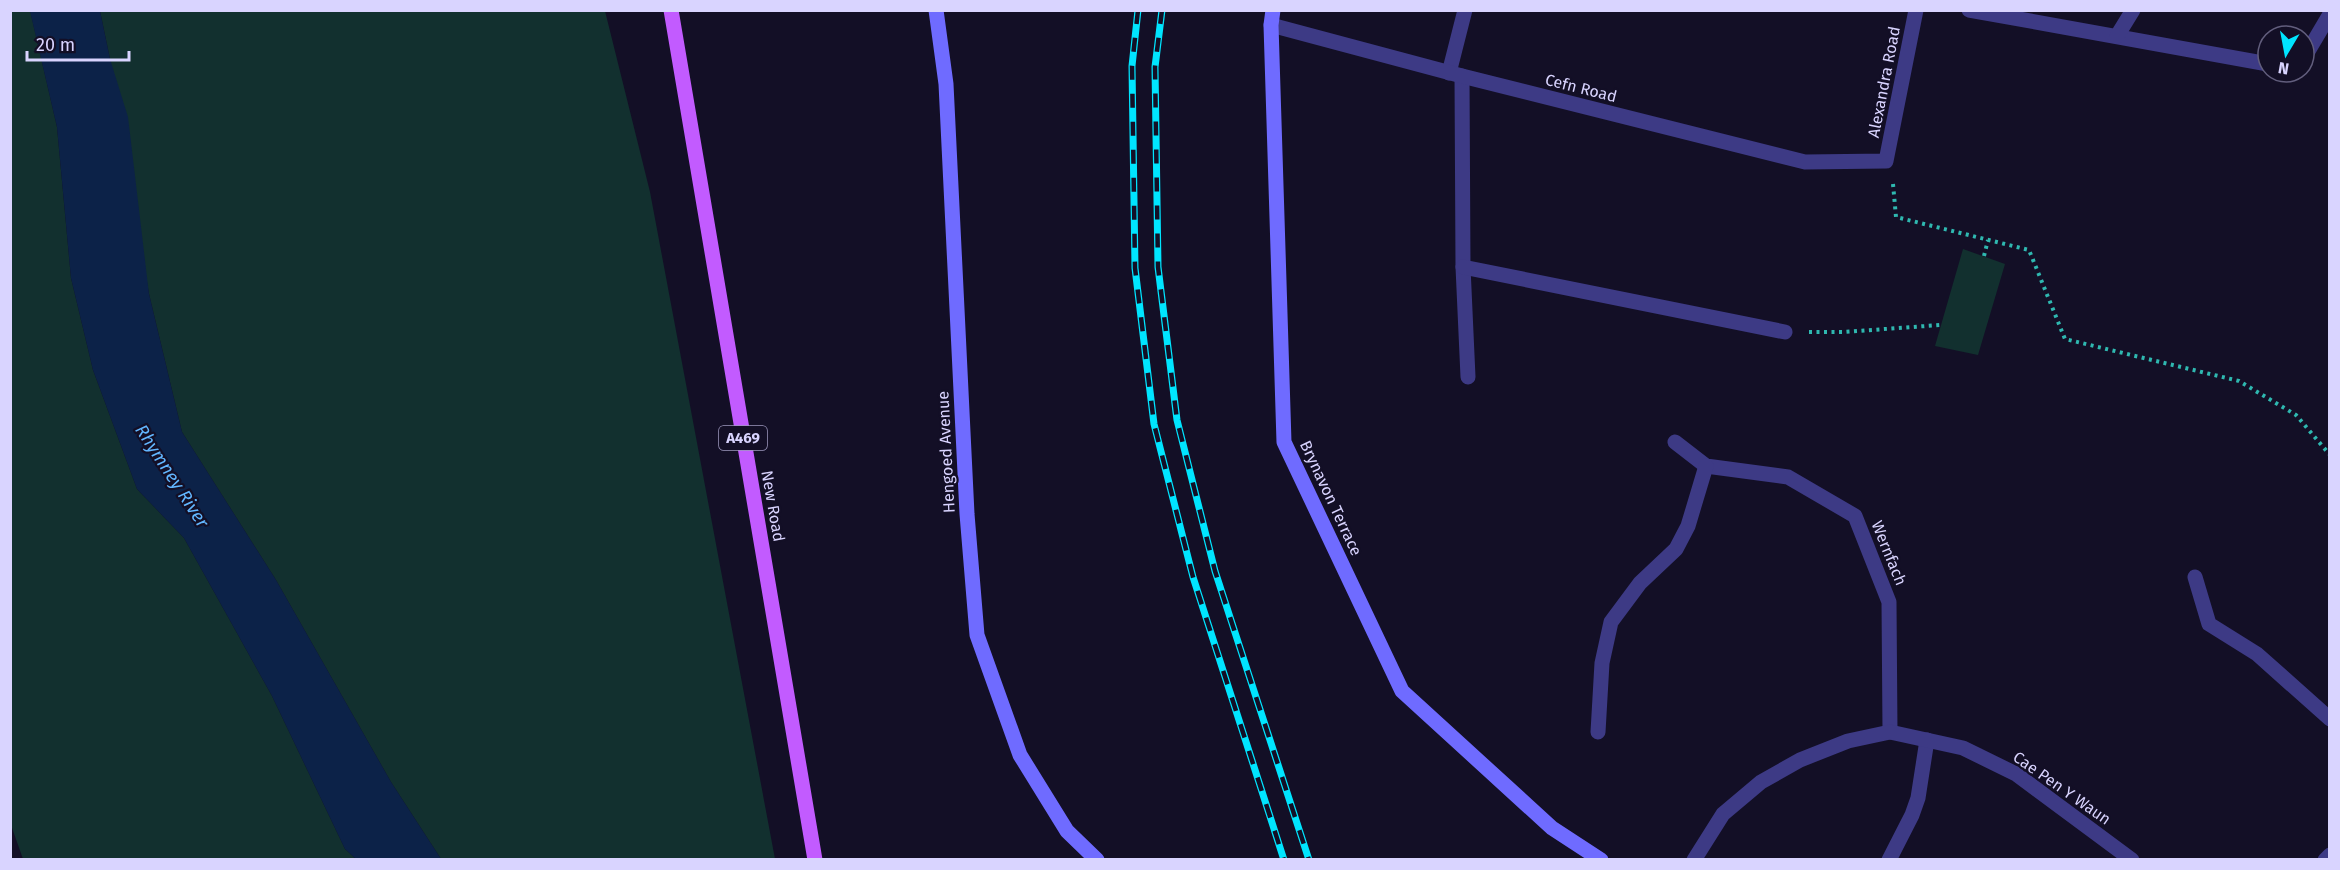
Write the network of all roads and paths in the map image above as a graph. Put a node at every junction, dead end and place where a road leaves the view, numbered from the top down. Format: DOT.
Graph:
graph roads {
  1 [pos="936,10"];
  2 [pos="1465,10"];
  3 [pos="1916,10"];
  4 [pos="1969,10"];
  5 [pos="2133,10"];
  6 [pos="672,12"];
  7 [pos="2330,14"];
  8 [pos="1272,18"];
  9 [pos="2117,36"];
  10 [pos="2316,38"];
  11 [pos="2256,62"];
  12 [pos="1455,74"];
  13 [pos="1886,161"];
  14 [pos="1988,240"];
  15 [pos="1984,256"];
  16 [pos="1463,267"];
  17 [pos="1940,325"];
  18 [pos="1785,332"];
  19 [pos="1468,377"];
  20 [pos="1675,442"];
  21 [pos="2330,455"];
  22 [pos="1706,466"];
  23 [pos="2194,577"];
  24 [pos="2330,719"];
  25 [pos="1598,732"];
  26 [pos="1890,732"];
  27 [pos="1928,740"];
  28 [pos="2330,855"];
  29 [pos="815,860"];
  30 [pos="1096,860"];
  31 [pos="1601,860"];
  32 [pos="1694,860"];
  33 [pos="1889,860"];
  34 [pos="2132,860"];
  35 [pos="2325,860"];
  1 -- 30 [label="street, Hengoed Avenue"];
  2 -- 12 [label="street"];
  3 -- 13 [label="street, Alexandra Road"];
  4 -- 9 [label="street"];
  5 -- 9 [label="street"];
  6 -- 29 [label="main road, New Road / A469"];
  7 -- 10 [label="street"];
  8 -- 12 [label="street, Cefn Road"];
  8 -- 31 [label="street, Brynavon Terrace"];
  9 -- 11 [label="street"];
  12 -- 13 [label="street, Cefn Road"];
  12 -- 16 [label="street"];
  13 -- 14 [label="path"];
  14 -- 15 [label="path"];
  14 -- 21 [label="path"];
  16 -- 18 [label="street"];
  16 -- 19 [label="street"];
  17 -- 18 [label="path"];
  20 -- 22 [label="street"];
  22 -- 25 [label="street"];
  22 -- 26 [label="street, Wernfach"];
  23 -- 24 [label="street"];
  26 -- 27 [label="street, Cae Pen Y Waun"];
  26 -- 32 [label="street, Cae Pen Y Waun"];
  27 -- 33 [label="street"];
  27 -- 34 [label="street, Cae Pen Y Waun"];
  28 -- 35 [label="street"];
}
